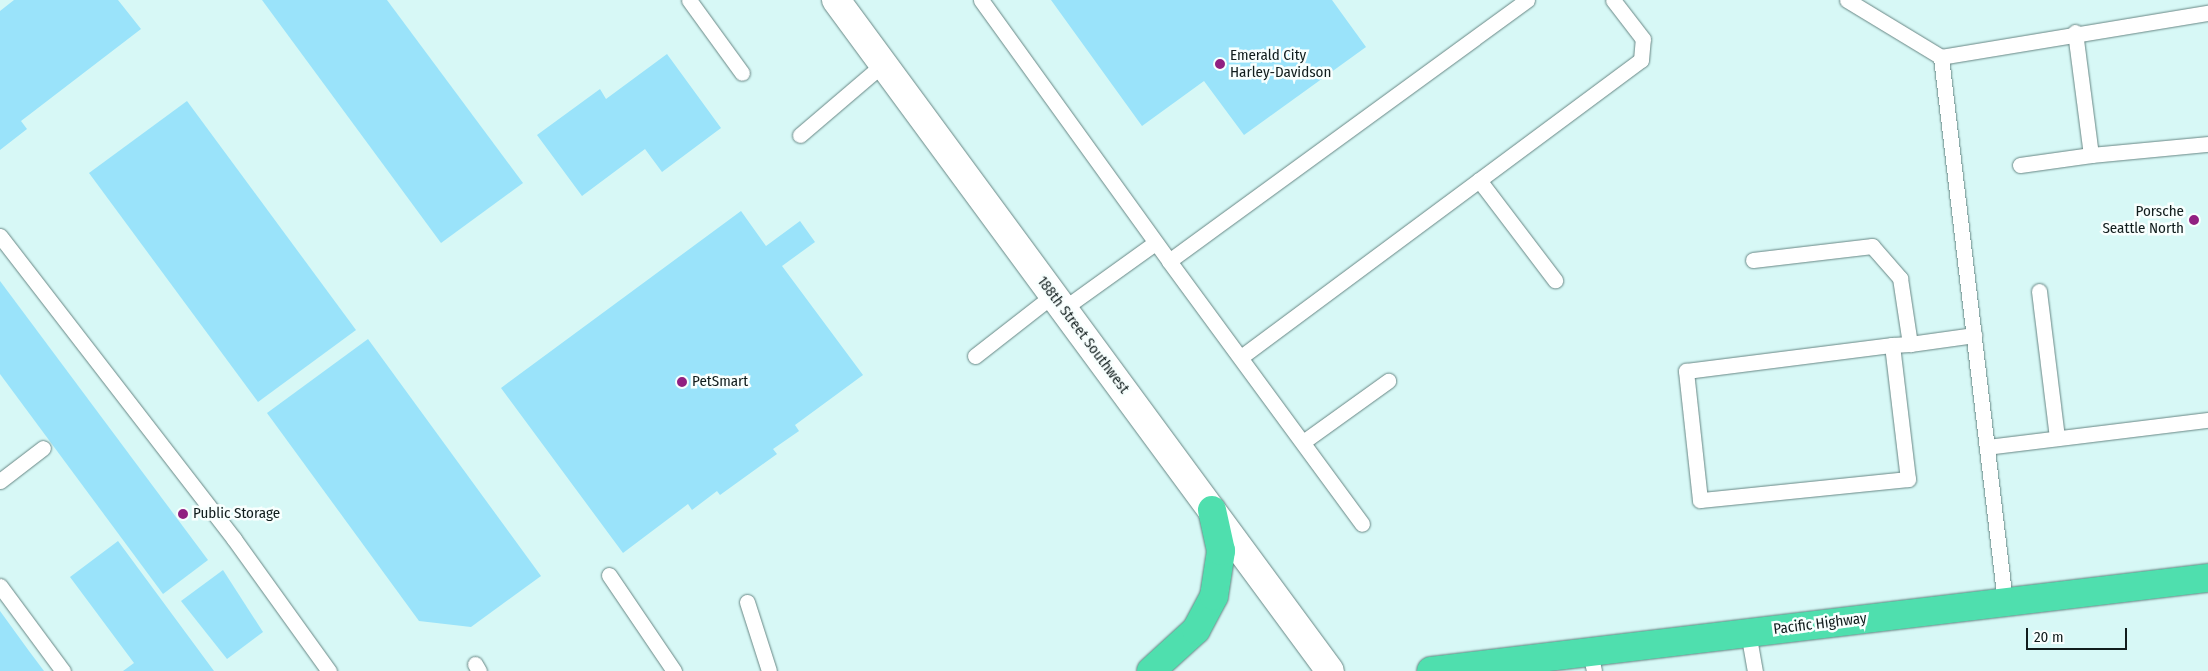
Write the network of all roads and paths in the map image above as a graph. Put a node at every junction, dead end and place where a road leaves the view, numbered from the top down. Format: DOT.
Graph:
graph roads {
  1 [pos="689,0"];
  2 [pos="836,0"];
  3 [pos="981,0"];
  4 [pos="1527,0"];
  5 [pos="1613,0"];
  6 [pos="1847,0"];
  7 [pos="2208,13"];
  8 [pos="2074,32"];
  9 [pos="1941,57"];
  10 [pos="883,64"];
  11 [pos="742,74"];
  12 [pos="800,135"];
  13 [pos="2208,144"];
  14 [pos="2091,155"];
  15 [pos="2020,165"];
  16 [pos="1479,180"];
  17 [pos="0,236"];
  18 [pos="1155,243"];
  19 [pos="1753,260"];
  20 [pos="1169,261"];
  21 [pos="1555,280"];
  22 [pos="2039,291"];
  23 [pos="1058,302"];
  24 [pos="1974,335"];
  25 [pos="1910,344"];
  26 [pos="1892,345"];
  27 [pos="974,356"];
  28 [pos="1241,356"];
  29 [pos="1388,381"];
  30 [pos="2208,420"];
  31 [pos="2057,438"];
  32 [pos="1303,442"];
  33 [pos="1988,447"];
  34 [pos="43,448"];
  35 [pos="0,481"];
  36 [pos="1212,510"];
  37 [pos="1362,524"];
  38 [pos="609,575"];
  39 [pos="2208,578"];
  40 [pos="0,586"];
  41 [pos="747,602"];
  42 [pos="2005,602"];
  43 [pos="1748,632"];
  44 [pos="1592,662"];
  45 [pos="63,671"];
  46 [pos="329,671"];
  47 [pos="674,671"];
  48 [pos="770,671"];
  49 [pos="1151,671"];
  50 [pos="1330,671"];
  51 [pos="1431,671"];
  52 [pos="1755,671"];
  1 -- 11 [label="lane"];
  2 -- 10 [label="street, 188th Street Southwest"];
  3 -- 18 [label="lane"];
  4 -- 20 [label="lane"];
  5 -- 16 [label="lane"];
  6 -- 9 [label="lane"];
  7 -- 8 [label="lane"];
  8 -- 9 [label="lane"];
  8 -- 14 [label="lane"];
  9 -- 24 [label="lane"];
  10 -- 12 [label="lane"];
  10 -- 23 [label="street, 188th Street Southwest"];
  13 -- 14 [label="lane"];
  14 -- 15 [label="lane"];
  16 -- 21 [label="lane"];
  16 -- 28 [label="lane"];
  17 -- 46 [label="lane"];
  18 -- 20 [label="lane"];
  18 -- 23 [label="lane"];
  19 -- 25 [label="lane"];
  20 -- 28 [label="lane"];
  22 -- 31 [label="lane"];
  23 -- 27 [label="lane"];
  23 -- 36 [label="street, 188th Street Southwest"];
  24 -- 25 [label="lane"];
  24 -- 33 [label="lane"];
  25 -- 26 [label="lane"];
  26 -- 26 [label="lane"];
  28 -- 32 [label="lane"];
  29 -- 32 [label="lane"];
  30 -- 31 [label="lane"];
  31 -- 33 [label="lane"];
  32 -- 37 [label="lane"];
  33 -- 42 [label="lane"];
  34 -- 35 [label="lane"];
  36 -- 49 [label="highway"];
  36 -- 50 [label="street, 188th Street Southwest"];
  38 -- 47 [label="lane"];
  39 -- 42 [label="highway, Pacific Highway"];
  40 -- 45 [label="lane"];
  41 -- 48 [label="lane"];
  42 -- 43 [label="highway, Pacific Highway"];
  43 -- 44 [label="highway, Pacific Highway"];
  43 -- 52 [label="lane"];
  44 -- 51 [label="highway, Pacific Highway"];
}
